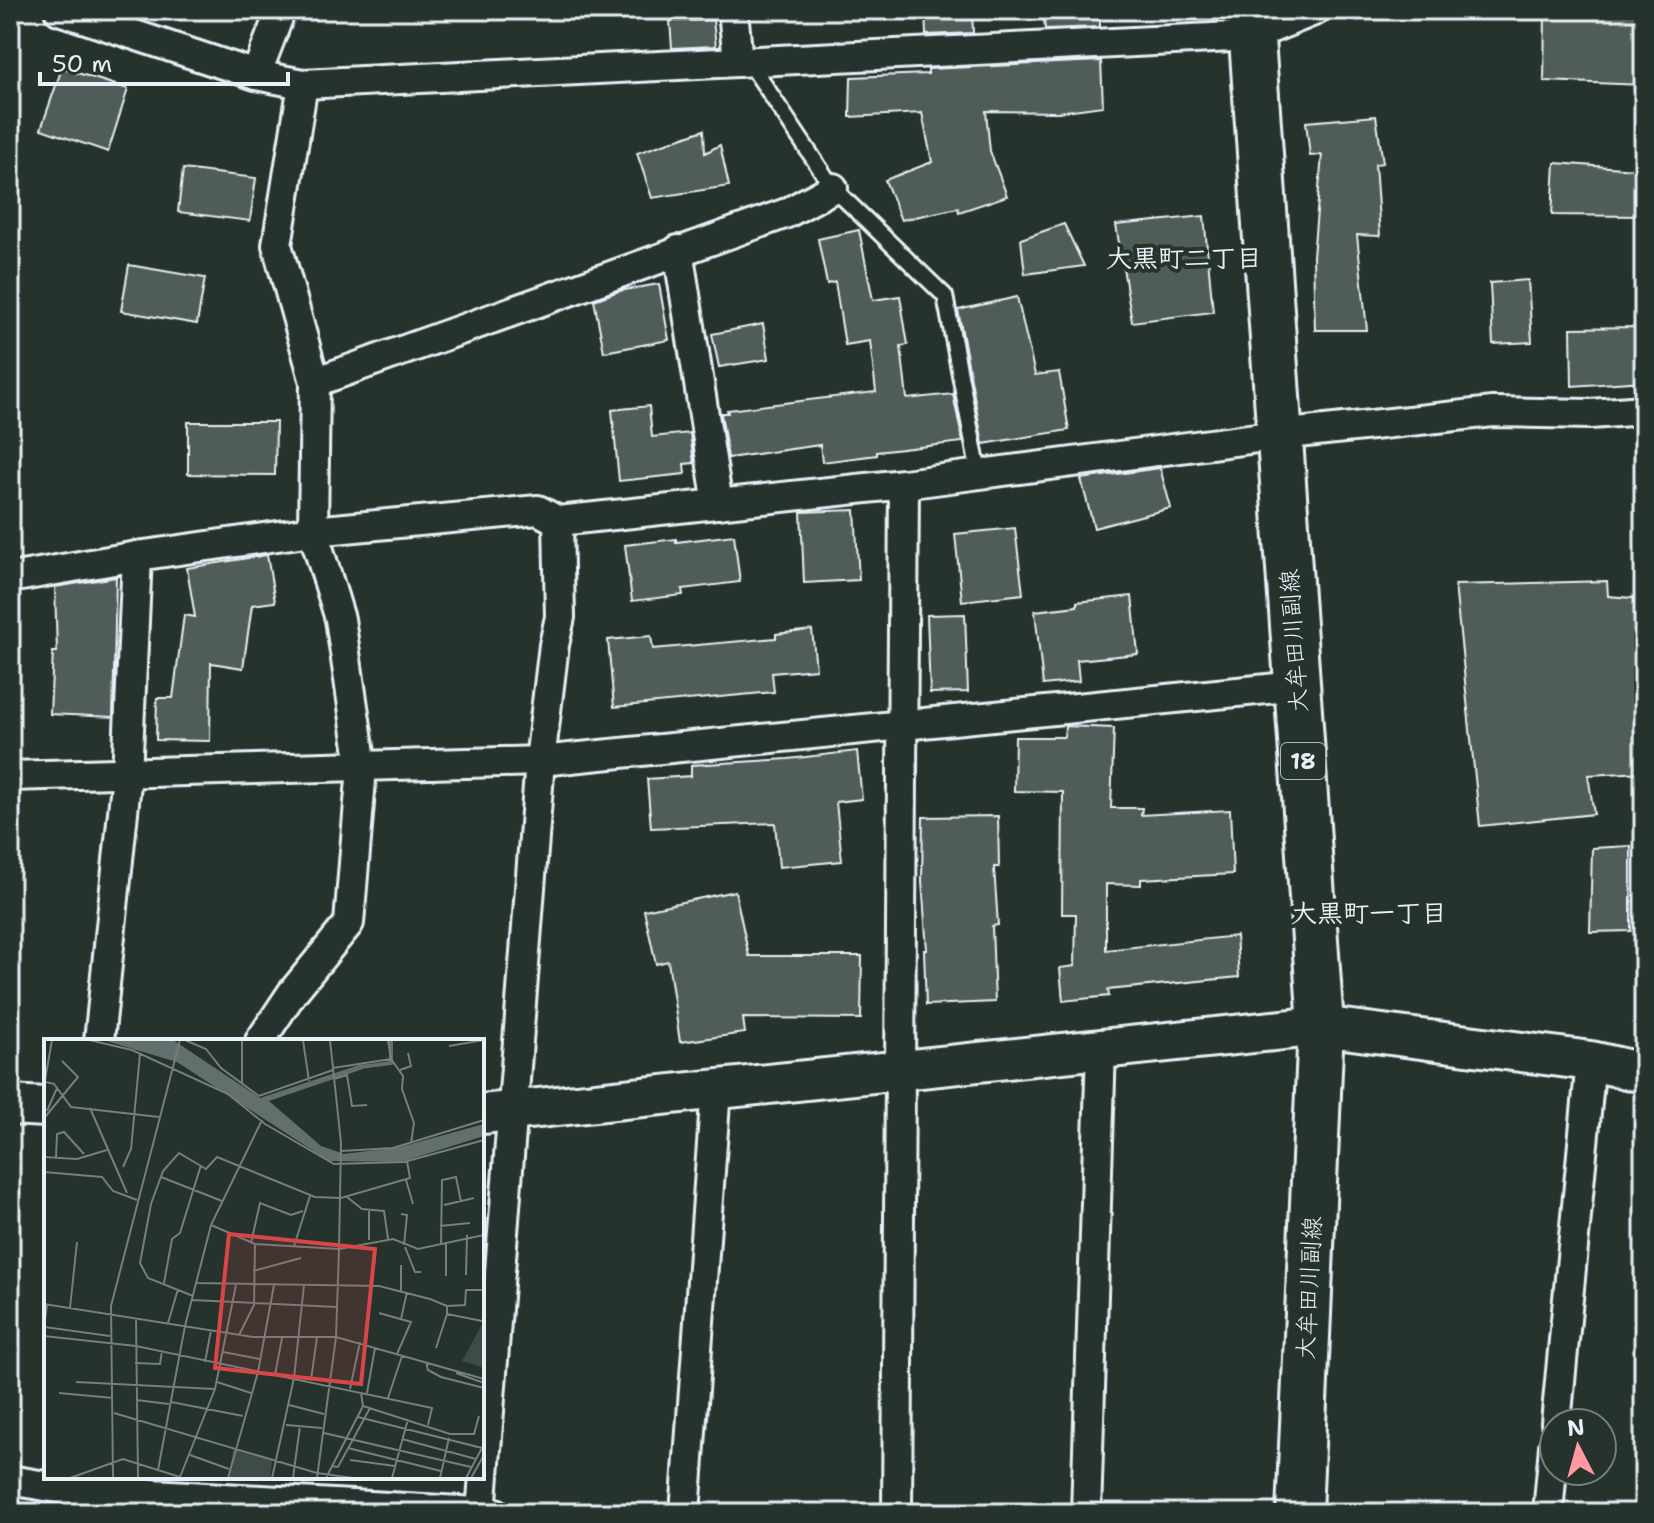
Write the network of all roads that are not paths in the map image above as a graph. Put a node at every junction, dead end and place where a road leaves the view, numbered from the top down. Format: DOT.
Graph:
graph roads {
  1 [pos="59,10"];
  2 [pos="281,10"];
  3 [pos="733,10"];
  4 [pos="1316,10"];
  5 [pos="1251,23"];
  6 [pos="743,62"];
  7 [pos="256,75"];
  8 [pos="303,84"];
  9 [pos="833,188"];
  10 [pos="678,250"];
  11 [pos="315,382"];
  12 [pos="1644,410"];
  13 [pos="1279,435"];
  14 [pos="979,474"];
  15 [pos="904,484"];
  16 [pos="718,504"];
  17 [pos="558,521"];
  18 [pos="313,531"];
  19 [pos="137,556"];
  20 [pos="10,578"];
  21 [pos="1297,686"];
  22 [pos="904,724"];
  23 [pos="540,761"];
  24 [pos="362,767"];
  25 [pos="127,774"];
  26 [pos="10,776"];
  27 [pos="1321,1026"];
  28 [pos="99,1039"];
  29 [pos="261,1039"];
  30 [pos="1101,1048"];
  31 [pos="1591,1061"];
  32 [pos="899,1069"];
  33 [pos="1644,1073"];
  34 [pos="716,1089"];
  35 [pos="10,1105"];
  36 [pos="44,1107"];
  37 [pos="498,1112"];
  38 [pos="488,1359"];
  39 [pos="1558,1407"];
  40 [pos="484,1447"];
  41 [pos="483,1479"];
  42 [pos="10,1480"];
  43 [pos="1550,1487"];
  44 [pos="62,1493"];
  45 [pos="481,1513"];
  46 [pos="496,1513"];
  47 [pos="685,1513"];
  48 [pos="897,1513"];
  49 [pos="1086,1513"];
  50 [pos="1299,1513"];
  51 [pos="1548,1513"];
  1 -- 7 [label="street"];
  2 -- 7 [label="street"];
  3 -- 6 [label="street"];
  4 -- 5 [label="street"];
  5 -- 6 [label="street"];
  5 -- 13 [label="main road, 大牟田川副線 / 18"];
  6 -- 8 [label="street"];
  6 -- 9 [label="lane"];
  7 -- 8 [label="street"];
  8 -- 11 [label="street"];
  9 -- 10 [label="street"];
  9 -- 14 [label="lane"];
  10 -- 11 [label="street"];
  10 -- 16 [label="street"];
  11 -- 18 [label="street"];
  12 -- 13 [label="street"];
  13 -- 14 [label="street"];
  13 -- 21 [label="main road, 大牟田川副線 / 18"];
  14 -- 15 [label="street"];
  15 -- 16 [label="street"];
  15 -- 22 [label="street"];
  16 -- 17 [label="street"];
  17 -- 18 [label="street"];
  17 -- 23 [label="street"];
  18 -- 19 [label="street"];
  18 -- 24 [label="street"];
  19 -- 20 [label="street"];
  19 -- 25 [label="street"];
  21 -- 22 [label="street"];
  21 -- 27 [label="main road, 大牟田川副線 / 18"];
  22 -- 23 [label="street"];
  22 -- 32 [label="street"];
  23 -- 24 [label="street"];
  23 -- 37 [label="street"];
  24 -- 25 [label="street"];
  24 -- 29 [label="street"];
  25 -- 26 [label="street"];
  25 -- 28 [label="street"];
  27 -- 30 [label="street"];
  27 -- 31 [label="street"];
  27 -- 50 [label="main road, 大牟田川副線 / 18"];
  30 -- 32 [label="street"];
  30 -- 49 [label="street"];
  31 -- 33 [label="street"];
  31 -- 39 [label="street"];
  32 -- 34 [label="street"];
  32 -- 48 [label="street"];
  34 -- 37 [label="street"];
  34 -- 47 [label="street"];
  35 -- 36 [label="street"];
  37 -- 38 [label="street"];
  38 -- 40 [label="street"];
  41 -- 45 [label="street"];
  42 -- 44 [label="street"];
  43 -- 51 [label="street"];
  44 -- 45 [label="street"];
  45 -- 46 [label="street"];
}
